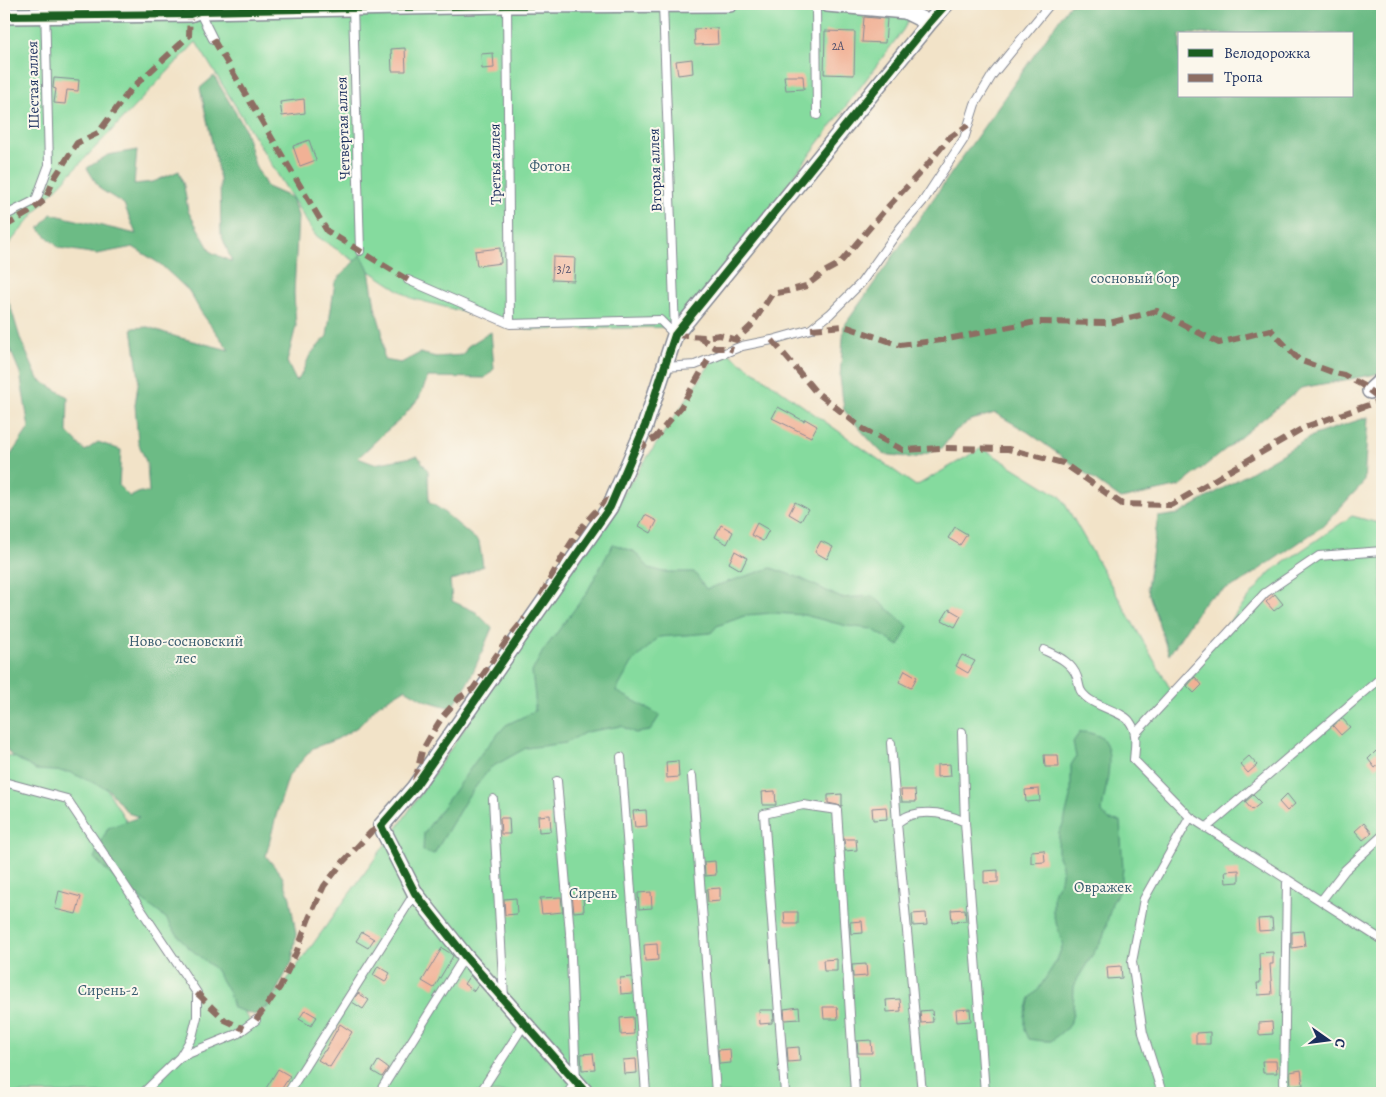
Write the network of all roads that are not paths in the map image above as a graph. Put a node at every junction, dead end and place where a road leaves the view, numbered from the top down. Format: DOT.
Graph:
graph roads {
  1 [pos="507,4"];
  2 [pos="663,4"];
  3 [pos="730,4"];
  4 [pos="816,4"];
  5 [pos="827,4"];
  6 [pos="946,4"];
  7 [pos="1050,4"];
  8 [pos="353,6"];
  9 [pos="199,7"];
  10 [pos="907,7"];
  11 [pos="46,10"];
  12 [pos="4,16"];
  13 [pos="929,23"];
  14 [pos="213,39"];
  15 [pos="817,115"];
  16 [pos="4,216"];
  17 [pos="360,251"];
  18 [pos="408,280"];
  19 [pos="510,324"];
  20 [pos="675,336"];
  21 [pos="665,367"];
  22 [pos="1382,380"];
  23 [pos="1370,391"];
  24 [pos="1382,551"];
  25 [pos="1044,650"];
  26 [pos="1382,678"];
  27 [pos="962,732"];
  28 [pos="1136,733"];
  29 [pos="891,743"];
  30 [pos="621,758"];
  31 [pos="692,776"];
  32 [pos="557,781"];
  33 [pos="4,782"];
  34 [pos="493,799"];
  35 [pos="1190,817"];
  36 [pos="965,822"];
  37 [pos="897,823"];
  38 [pos="1206,828"];
  39 [pos="1382,836"];
  40 [pos="1287,879"];
  41 [pos="415,893"];
  42 [pos="1321,901"];
  43 [pos="1382,940"];
  44 [pos="465,956"];
  45 [pos="504,1000"];
  46 [pos="256,1020"];
  47 [pos="524,1023"];
  48 [pos="180,1057"];
  49 [pos="572,1087"];
  50 [pos="143,1093"];
  51 [pos="288,1093"];
  52 [pos="379,1093"];
  53 [pos="480,1093"];
  54 [pos="586,1093"];
  55 [pos="646,1093"];
  56 [pos="716,1093"];
  57 [pos="785,1093"];
  58 [pos="855,1093"];
  59 [pos="922,1093"];
  60 [pos="985,1093"];
  61 [pos="1162,1093"];
  62 [pos="1284,1093"];
  1 -- 2 [label="street"];
  1 -- 8 [label="street"];
  1 -- 19 [label="lane, Третья аллея"];
  2 -- 3 [label="street"];
  2 -- 20 [label="lane, Вторая аллея"];
  4 -- 15 [label="lane"];
  5 -- 10 [label="street"];
  6 -- 13 [label="street"];
  7 -- 21 [label="lane"];
  8 -- 9 [label="street"];
  8 -- 17 [label="lane, Четвертая аллея"];
  9 -- 11 [label="street"];
  9 -- 14 [label="lane"];
  10 -- 13 [label="street"];
  11 -- 12 [label="street"];
  11 -- 16 [label="lane, Шестая аллея"];
  13 -- 20 [label="street"];
  18 -- 19 [label="lane"];
  19 -- 20 [label="lane"];
  20 -- 21 [label="street"];
  21 -- 41 [label="street"];
  22 -- 23 [label="street"];
  24 -- 28 [label="lane"];
  25 -- 28 [label="lane"];
  26 -- 38 [label="lane"];
  27 -- 36 [label="lane"];
  28 -- 35 [label="lane"];
  29 -- 37 [label="lane"];
  30 -- 55 [label="lane"];
  31 -- 56 [label="lane"];
  32 -- 49 [label="lane"];
  33 -- 48 [label="lane"];
  34 -- 45 [label="lane"];
  35 -- 38 [label="lane"];
  35 -- 61 [label="lane"];
  36 -- 37 [label="lane"];
  36 -- 60 [label="lane"];
  37 -- 59 [label="lane"];
  38 -- 40 [label="lane"];
  39 -- 42 [label="lane"];
  40 -- 42 [label="lane"];
  40 -- 62 [label="lane"];
  41 -- 44 [label="street"];
  41 -- 51 [label="lane"];
  42 -- 43 [label="lane"];
  44 -- 45 [label="street"];
  44 -- 52 [label="lane"];
  45 -- 47 [label="street"];
  46 -- 48 [label="lane"];
  47 -- 49 [label="street"];
  47 -- 53 [label="lane"];
  48 -- 50 [label="lane"];
  49 -- 54 [label="street"];
  57 -- 58 [label="lane"];
}
